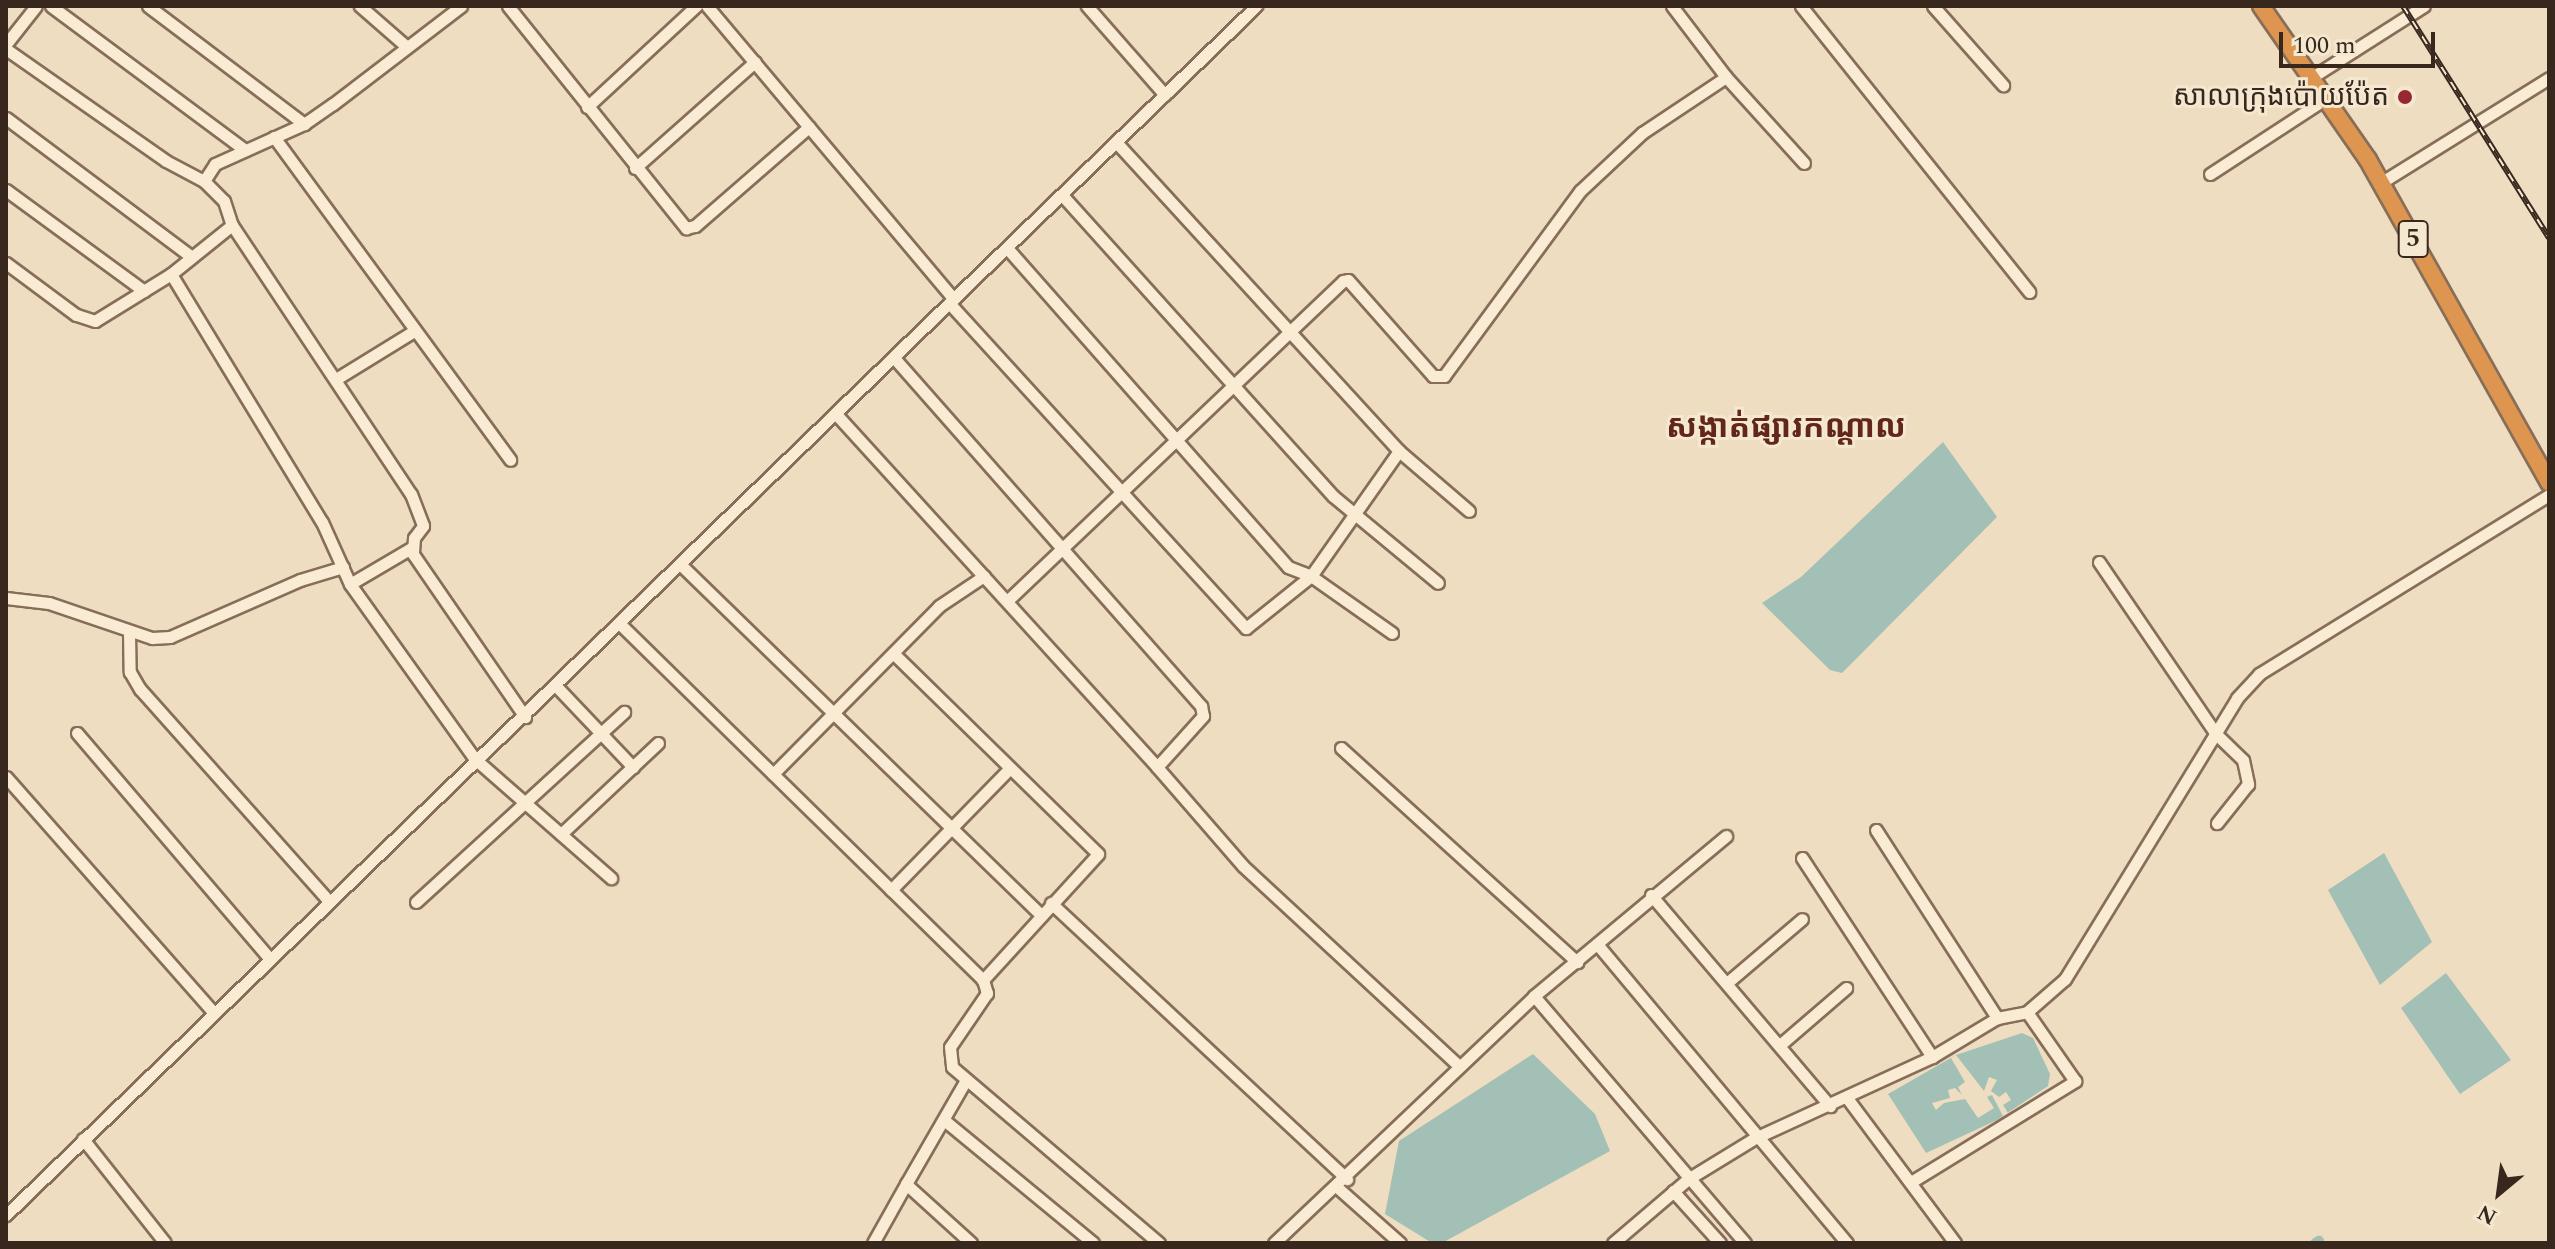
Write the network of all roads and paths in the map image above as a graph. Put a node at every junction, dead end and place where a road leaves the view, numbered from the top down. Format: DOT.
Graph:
graph roads {
  1 [pos="36,6"];
  2 [pos="51,6"];
  3 [pos="148,6"];
  4 [pos="360,6"];
  5 [pos="461,6"];
  6 [pos="508,6"];
  7 [pos="696,6"];
  8 [pos="707,6"];
  9 [pos="1087,6"];
  10 [pos="1256,6"];
  11 [pos="1672,6"];
  12 [pos="1801,6"];
  13 [pos="1933,6"];
  14 [pos="2261,6"];
  15 [pos="2424,6"];
  16 [pos="6,46"];
  17 [pos="407,47"];
  18 [pos="755,62"];
  19 [pos="2314,76"];
  20 [pos="1726,77"];
  21 [pos="2549,78"];
  22 [pos="2003,85"];
  23 [pos="1165,95"];
  24 [pos="2328,97"];
  25 [pos="587,107"];
  26 [pos="6,118"];
  27 [pos="304,124"];
  28 [pos="809,127"];
  29 [pos="274,137"];
  30 [pos="1116,142"];
  31 [pos="245,150"];
  32 [pos="1804,163"];
  33 [pos="635,168"];
  34 [pos="2210,174"];
  35 [pos="204,181"];
  36 [pos="2382,182"];
  37 [pos="6,190"];
  38 [pos="1062,195"];
  39 [pos="232,225"];
  40 [pos="1007,248"];
  41 [pos="192,257"];
  42 [pos="6,263"];
  43 [pos="171,274"];
  44 [pos="144,291"];
  45 [pos="2029,292"];
  46 [pos="952,302"];
  47 [pos="414,331"];
  48 [pos="1291,331"];
  49 [pos="894,358"];
  50 [pos="336,379"];
  51 [pos="1234,385"];
  52 [pos="836,414"];
  53 [pos="1178,438"];
  54 [pos="1399,451"];
  55 [pos="510,460"];
  56 [pos="2549,483"];
  57 [pos="1121,493"];
  58 [pos="2549,495"];
  59 [pos="1469,511"];
  60 [pos="1353,516"];
  61 [pos="1064,547"];
  62 [pos="411,548"];
  63 [pos="2099,562"];
  64 [pos="681,565"];
  65 [pos="343,567"];
  66 [pos="984,576"];
  67 [pos="1311,576"];
  68 [pos="1438,583"];
  69 [pos="350,584"];
  70 [pos="6,598"];
  71 [pos="1007,601"];
  72 [pos="620,624"];
  73 [pos="129,633"];
  74 [pos="1392,633"];
  75 [pos="893,653"];
  76 [pos="556,686"];
  77 [pos="624,712"];
  78 [pos="834,713"];
  79 [pos="525,717"];
  80 [pos="601,732"];
  81 [pos="77,733"];
  82 [pos="2215,733"];
  83 [pos="658,743"];
  84 [pos="1341,748"];
  85 [pos="475,759"];
  86 [pos="633,767"];
  87 [pos="1157,767"];
  88 [pos="1010,768"];
  89 [pos="773,774"];
  90 [pos="6,777"];
  91 [pos="526,802"];
  92 [pos="2217,823"];
  93 [pos="952,828"];
  94 [pos="1876,830"];
  95 [pos="561,834"];
  96 [pos="1726,836"];
  97 [pos="1802,858"];
  98 [pos="611,878"];
  99 [pos="891,890"];
  100 [pos="1651,895"];
  101 [pos="330,902"];
  102 [pos="416,902"];
  103 [pos="1051,903"];
  104 [pos="1040,914"];
  105 [pos="1802,919"];
  106 [pos="1597,944"];
  107 [pos="270,959"];
  108 [pos="1577,962"];
  109 [pos="983,980"];
  110 [pos="1728,982"];
  111 [pos="1846,988"];
  112 [pos="1534,996"];
  113 [pos="213,1012"];
  114 [pos="2027,1012"];
  115 [pos="1997,1018"];
  116 [pos="1781,1044"];
  117 [pos="1932,1057"];
  118 [pos="1459,1066"];
  119 [pos="966,1080"];
  120 [pos="1847,1098"];
  121 [pos="1830,1106"];
  122 [pos="944,1120"];
  123 [pos="1755,1138"];
  124 [pos="83,1139"];
  125 [pos="1347,1179"];
  126 [pos="1688,1179"];
  127 [pos="1911,1182"];
  128 [pos="906,1184"];
  129 [pos="1338,1188"];
  130 [pos="1673,1191"];
  131 [pos="6,1215"];
  132 [pos="165,1243"];
  133 [pos="873,1243"];
  134 [pos="971,1243"];
  135 [pos="1093,1243"];
  136 [pos="1159,1243"];
  137 [pos="1274,1243"];
  138 [pos="1400,1243"];
  139 [pos="1613,1243"];
  140 [pos="1720,1243"];
  141 [pos="1745,1243"];
  142 [pos="1847,1243"];
  143 [pos="1955,1243"];
  1 -- 16 [label="street"];
  2 -- 31 [label="street"];
  3 -- 27 [label="street"];
  4 -- 17 [label="street"];
  5 -- 17 [label="street"];
  6 -- 25 [label="street"];
  7 -- 25 [label="street"];
  8 -- 18 [label="street"];
  9 -- 23 [label="street"];
  10 -- 23 [label="street"];
  11 -- 20 [label="street"];
  12 -- 45 [label="street"];
  13 -- 22 [label="street"];
  14 -- 19 [label="highway, 5"];
  15 -- 19 [label="street"];
  16 -- 35 [label="street"];
  17 -- 27 [label="street"];
  18 -- 28 [label="street"];
  18 -- 33 [label="street"];
  19 -- 24 [label="highway, 5"];
  20 -- 32 [label="street"];
  20 -- 48 [label="street"];
  21 -- 36 [label="street"];
  23 -- 30 [label="street"];
  24 -- 34 [label="street"];
  24 -- 36 [label="highway, 5"];
  25 -- 33 [label="street"];
  26 -- 41 [label="street"];
  27 -- 29 [label="street"];
  28 -- 33 [label="street"];
  28 -- 46 [label="street"];
  29 -- 31 [label="street"];
  29 -- 47 [label="street"];
  30 -- 38 [label="street"];
  30 -- 48 [label="street"];
  31 -- 35 [label="street"];
  35 -- 39 [label="street"];
  36 -- 56 [label="highway, 5"];
  37 -- 44 [label="street"];
  38 -- 40 [label="street"];
  38 -- 51 [label="street"];
  39 -- 41 [label="street"];
  39 -- 50 [label="street"];
  40 -- 46 [label="street"];
  40 -- 53 [label="street"];
  41 -- 43 [label="street"];
  42 -- 44 [label="street"];
  43 -- 44 [label="street"];
  43 -- 65 [label="street"];
  46 -- 49 [label="street"];
  46 -- 57 [label="street"];
  47 -- 50 [label="street"];
  47 -- 55 [label="street"];
  48 -- 51 [label="street"];
  48 -- 54 [label="street"];
  49 -- 52 [label="street"];
  49 -- 61 [label="street"];
  50 -- 62 [label="street"];
  51 -- 53 [label="street"];
  51 -- 60 [label="street"];
  52 -- 64 [label="street"];
  52 -- 66 [label="street"];
  53 -- 57 [label="street"];
  53 -- 67 [label="street"];
  54 -- 59 [label="street"];
  54 -- 60 [label="street"];
  57 -- 61 [label="street"];
  57 -- 67 [label="street"];
  58 -- 82 [label="street"];
  60 -- 67 [label="street"];
  60 -- 68 [label="street"];
  61 -- 71 [label="street"];
  61 -- 87 [label="street"];
  62 -- 69 [label="street"];
  62 -- 79 [label="street"];
  63 -- 82 [label="street"];
  64 -- 72 [label="street"];
  64 -- 78 [label="street"];
  65 -- 69 [label="street"];
  65 -- 73 [label="street"];
  66 -- 71 [label="street"];
  66 -- 75 [label="street"];
  67 -- 74 [label="street"];
  69 -- 85 [label="street"];
  70 -- 73 [label="street"];
  71 -- 87 [label="street"];
  72 -- 76 [label="street"];
  72 -- 89 [label="street"];
  73 -- 101 [label="street"];
  75 -- 78 [label="street"];
  75 -- 88 [label="street"];
  76 -- 79 [label="street"];
  76 -- 80 [label="street"];
  77 -- 80 [label="street"];
  78 -- 89 [label="street"];
  78 -- 93 [label="street"];
  79 -- 85 [label="street"];
  80 -- 86 [label="street"];
  80 -- 91 [label="street"];
  81 -- 107 [label="street"];
  82 -- 92 [label="street"];
  82 -- 114 [label="street"];
  83 -- 86 [label="street"];
  84 -- 108 [label="street"];
  85 -- 91 [label="street"];
  85 -- 101 [label="street"];
  86 -- 95 [label="street"];
  87 -- 118 [label="street"];
  88 -- 93 [label="street"];
  88 -- 103 [label="street"];
  89 -- 99 [label="street"];
  90 -- 113 [label="street"];
  91 -- 95 [label="street"];
  91 -- 102 [label="street"];
  93 -- 99 [label="street"];
  93 -- 104 [label="street"];
  94 -- 115 [label="street"];
  95 -- 98 [label="street"];
  96 -- 100 [label="street"];
  97 -- 117 [label="street"];
  99 -- 109 [label="street"];
  100 -- 106 [label="street"];
  100 -- 110 [label="street"];
  101 -- 107 [label="street"];
  103 -- 104 [label="street"];
  103 -- 125 [label="street"];
  104 -- 109 [label="street"];
  105 -- 110 [label="street"];
  106 -- 108 [label="street"];
  106 -- 123 [label="street"];
  107 -- 113 [label="street"];
  108 -- 112 [label="street"];
  109 -- 119 [label="street"];
  110 -- 116 [label="street"];
  111 -- 116 [label="street"];
  112 -- 118 [label="street"];
  112 -- 126 [label="street"];
  113 -- 124 [label="street"];
  114 -- 115 [label="street"];
  114 -- 127 [label="street"];
  115 -- 117 [label="street"];
  116 -- 121 [label="street"];
  117 -- 120 [label="street"];
  118 -- 125 [label="street"];
  119 -- 122 [label="street"];
  119 -- 136 [label="street"];
  120 -- 121 [label="street"];
  120 -- 127 [label="street"];
  121 -- 123 [label="street"];
  122 -- 128 [label="street"];
  122 -- 135 [label="street"];
  123 -- 126 [label="street"];
  123 -- 142 [label="street"];
  124 -- 131 [label="street"];
  124 -- 132 [label="street"];
  125 -- 129 [label="street"];
  126 -- 130 [label="street"];
  126 -- 141 [label="street"];
  127 -- 143 [label="street"];
  128 -- 133 [label="street"];
  128 -- 134 [label="street"];
  129 -- 137 [label="street"];
  129 -- 138 [label="street"];
  130 -- 139 [label="street"];
  130 -- 140 [label="street"];
}
